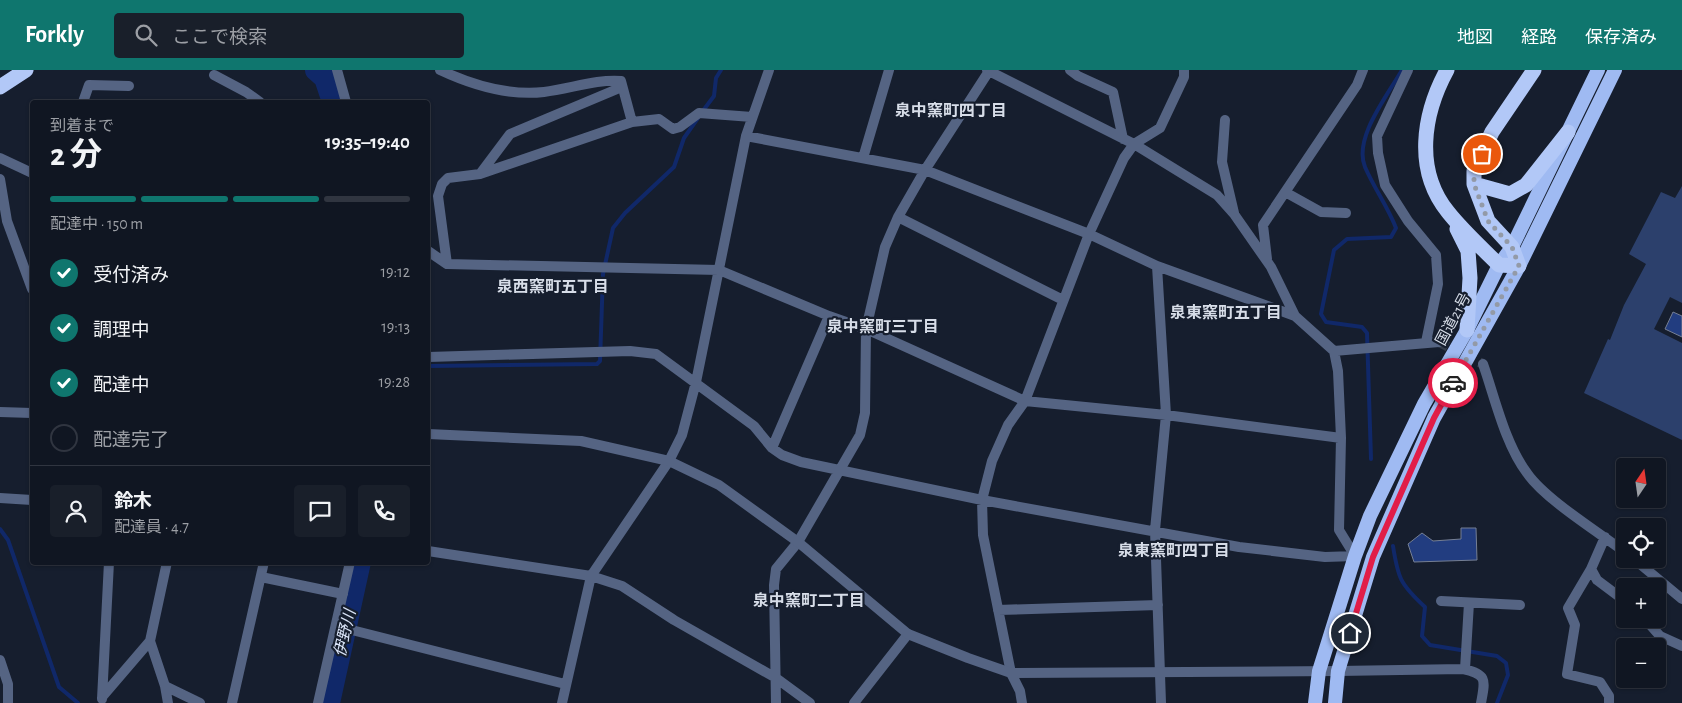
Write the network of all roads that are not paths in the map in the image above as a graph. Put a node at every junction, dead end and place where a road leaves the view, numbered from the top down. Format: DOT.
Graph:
graph roads {
  1 [pos="26,70"];
  2 [pos="336,70"];
  3 [pos="440,70"];
  4 [pos="769,70"];
  5 [pos="889,70"];
  6 [pos="988,70"];
  7 [pos="1070,70"];
  8 [pos="1184,70"];
  9 [pos="1363,70"];
  10 [pos="1408,70"];
  11 [pos="1447,70"];
  12 [pos="1534,70"];
  13 [pos="1598,70"];
  14 [pos="1615,70"];
  15 [pos="214,75"];
  16 [pos="130,86"];
  17 [pos="0,87"];
  18 [pos="622,88"];
  19 [pos="84,100"];
  20 [pos="257,100"];
  21 [pos="345,100"];
  22 [pos="752,117"];
  23 [pos="1225,120"];
  24 [pos="632,122"];
  25 [pos="1568,132"];
  26 [pos="746,136"];
  27 [pos="1123,139"];
  28 [pos="1134,144"];
  29 [pos="0,158"];
  30 [pos="863,158"];
  31 [pos="925,170"];
  32 [pos="30,173"];
  33 [pos="480,174"];
  34 [pos="0,178"];
  35 [pos="1474,184"];
  36 [pos="1285,192"];
  37 [pos="1447,211"];
  38 [pos="1346,213"];
  39 [pos="1234,214"];
  40 [pos="898,217"];
  41 [pos="1089,234"];
  42 [pos="1512,247"];
  43 [pos="430,253"];
  44 [pos="1268,262"];
  45 [pos="447,264"];
  46 [pos="1499,265"];
  47 [pos="1157,266"];
  48 [pos="1519,266"];
  49 [pos="719,270"];
  50 [pos="30,284"];
  51 [pos="1063,300"];
  52 [pos="829,316"];
  53 [pos="1295,316"];
  54 [pos="866,329"];
  55 [pos="1466,330"];
  56 [pos="1426,342"];
  57 [pos="1439,342"];
  58 [pos="1334,351"];
  59 [pos="430,357"];
  60 [pos="1483,364"];
  61 [pos="696,382"];
  62 [pos="1025,401"];
  63 [pos="0,412"];
  64 [pos="30,413"];
  65 [pos="1166,415"];
  66 [pos="430,434"];
  67 [pos="1341,438"];
  68 [pos="772,448"];
  69 [pos="669,461"];
  70 [pos="841,470"];
  71 [pos="0,498"];
  72 [pos="30,500"];
  73 [pos="982,500"];
  74 [pos="1155,530"];
  75 [pos="1605,537"];
  76 [pos="798,542"];
  77 [pos="1616,545"];
  78 [pos="430,551"];
  79 [pos="1355,556"];
  80 [pos="109,565"];
  81 [pos="166,565"];
  82 [pos="263,565"];
  83 [pos="349,565"];
  84 [pos="1645,568"];
  85 [pos="1590,569"];
  86 [pos="591,576"];
  87 [pos="261,577"];
  88 [pos="343,594"];
  89 [pos="1616,594"];
  90 [pos="1682,599"];
  91 [pos="1441,601"];
  92 [pos="1469,603"];
  93 [pos="1158,605"];
  94 [pos="1520,605"];
  95 [pos="998,610"];
  96 [pos="336,626"];
  97 [pos="1653,628"];
  98 [pos="908,634"];
  99 [pos="150,641"];
  100 [pos="1682,646"];
  101 [pos="0,660"];
  102 [pos="1465,664"];
  103 [pos="1319,671"];
  104 [pos="1338,671"];
  105 [pos="1159,672"];
  106 [pos="1011,673"];
  107 [pos="776,678"];
  108 [pos="565,684"];
  109 [pos="166,686"];
  110 [pos="102,700"];
  111 [pos="8,703"];
  112 [pos="168,703"];
  113 [pos="200,703"];
  114 [pos="232,703"];
  115 [pos="318,703"];
  116 [pos="562,703"];
  117 [pos="776,703"];
  118 [pos="810,703"];
  119 [pos="854,703"];
  120 [pos="1022,703"];
  121 [pos="1161,703"];
  122 [pos="1315,703"];
  123 [pos="1335,703"];
  124 [pos="1481,703"];
  125 [pos="1609,703"];
  1 -- 17 [label="highway"];
  2 -- 21 [label="street"];
  3 -- 18 [label="street"];
  4 -- 22 [label="street"];
  5 -- 30 [label="street"];
  6 -- 27 [label="street"];
  6 -- 31 [label="street"];
  7 -- 27 [label="street"];
  8 -- 28 [label="street"];
  9 -- 36 [label="street"];
  10 -- 56 [label="street"];
  11 -- 37 [label="highway"];
  12 -- 35 [label="highway"];
  13 -- 25 [label="highway, 国道21号"];
  14 -- 48 [label="highway, 国道21号"];
  15 -- 20 [label="street"];
  16 -- 19 [label="street"];
  18 -- 24 [label="street"];
  18 -- 33 [label="street"];
  22 -- 24 [label="street"];
  22 -- 26 [label="street"];
  23 -- 39 [label="street"];
  24 -- 33 [label="street"];
  25 -- 35 [label="highway"];
  25 -- 42 [label="highway, 国道21号"];
  26 -- 30 [label="street"];
  26 -- 49 [label="street"];
  27 -- 28 [label="street"];
  28 -- 39 [label="street"];
  28 -- 41 [label="street"];
  29 -- 32 [label="street"];
  30 -- 31 [label="street"];
  31 -- 40 [label="street"];
  31 -- 41 [label="street"];
  33 -- 45 [label="street"];
  34 -- 50 [label="street"];
  35 -- 42 [label="highway"];
  36 -- 38 [label="street"];
  36 -- 44 [label="street"];
  37 -- 46 [label="highway"];
  37 -- 55 [label="highway"];
  39 -- 44 [label="street"];
  40 -- 51 [label="street"];
  40 -- 54 [label="street"];
  41 -- 47 [label="street"];
  41 -- 51 [label="street"];
  42 -- 46 [label="highway, 国道21号"];
  42 -- 48 [label="highway"];
  43 -- 45 [label="street"];
  44 -- 53 [label="street"];
  45 -- 49 [label="street"];
  46 -- 48 [label="highway"];
  46 -- 55 [label="highway, 国道21号"];
  47 -- 53 [label="street"];
  47 -- 65 [label="street"];
  48 -- 104 [label="highway, 国道21号"];
  49 -- 52 [label="street"];
  49 -- 61 [label="street"];
  51 -- 62 [label="street"];
  52 -- 54 [label="street"];
  52 -- 68 [label="street"];
  53 -- 58 [label="street"];
  54 -- 62 [label="street"];
  54 -- 70 [label="street"];
  55 -- 79 [label="highway, 国道21号"];
  56 -- 57 [label="street"];
  56 -- 58 [label="street"];
  58 -- 67 [label="street"];
  59 -- 61 [label="street"];
  60 -- 75 [label="street"];
  61 -- 68 [label="street"];
  61 -- 69 [label="street"];
  62 -- 65 [label="street"];
  62 -- 73 [label="street"];
  63 -- 64 [label="street"];
  65 -- 67 [label="street"];
  65 -- 74 [label="street"];
  66 -- 69 [label="street"];
  67 -- 79 [label="street"];
  68 -- 70 [label="street"];
  69 -- 76 [label="street"];
  69 -- 86 [label="street"];
  70 -- 73 [label="street"];
  70 -- 76 [label="street"];
  71 -- 72 [label="street"];
  73 -- 74 [label="street"];
  73 -- 95 [label="street"];
  74 -- 79 [label="street"];
  74 -- 93 [label="street"];
  75 -- 77 [label="street"];
  75 -- 85 [label="street"];
  76 -- 98 [label="street"];
  76 -- 107 [label="street"];
  78 -- 86 [label="street"];
  79 -- 103 [label="highway, 国道21号"];
  80 -- 110 [label="street"];
  81 -- 99 [label="street"];
  82 -- 87 [label="street"];
  83 -- 88 [label="street"];
  84 -- 90 [label="street"];
  85 -- 89 [label="street"];
  85 -- 125 [label="street"];
  86 -- 107 [label="street"];
  86 -- 108 [label="street"];
  87 -- 88 [label="street"];
  87 -- 114 [label="street"];
  88 -- 96 [label="street"];
  91 -- 92 [label="street"];
  92 -- 94 [label="street"];
  92 -- 102 [label="street"];
  93 -- 95 [label="street"];
  93 -- 105 [label="street"];
  95 -- 106 [label="street"];
  96 -- 108 [label="street"];
  96 -- 115 [label="street"];
  97 -- 100 [label="street"];
  98 -- 106 [label="street"];
  98 -- 119 [label="street"];
  99 -- 109 [label="street"];
  99 -- 110 [label="street"];
  101 -- 111 [label="street"];
  102 -- 104 [label="street"];
  102 -- 124 [label="street"];
  103 -- 104 [label="street"];
  103 -- 105 [label="street"];
  103 -- 122 [label="highway, 国道21号"];
  104 -- 123 [label="highway, 国道21号"];
  105 -- 106 [label="street"];
  105 -- 121 [label="street"];
  106 -- 120 [label="street"];
  107 -- 117 [label="street"];
  107 -- 118 [label="street"];
  108 -- 116 [label="street"];
  109 -- 112 [label="street"];
  109 -- 113 [label="street"];
}
